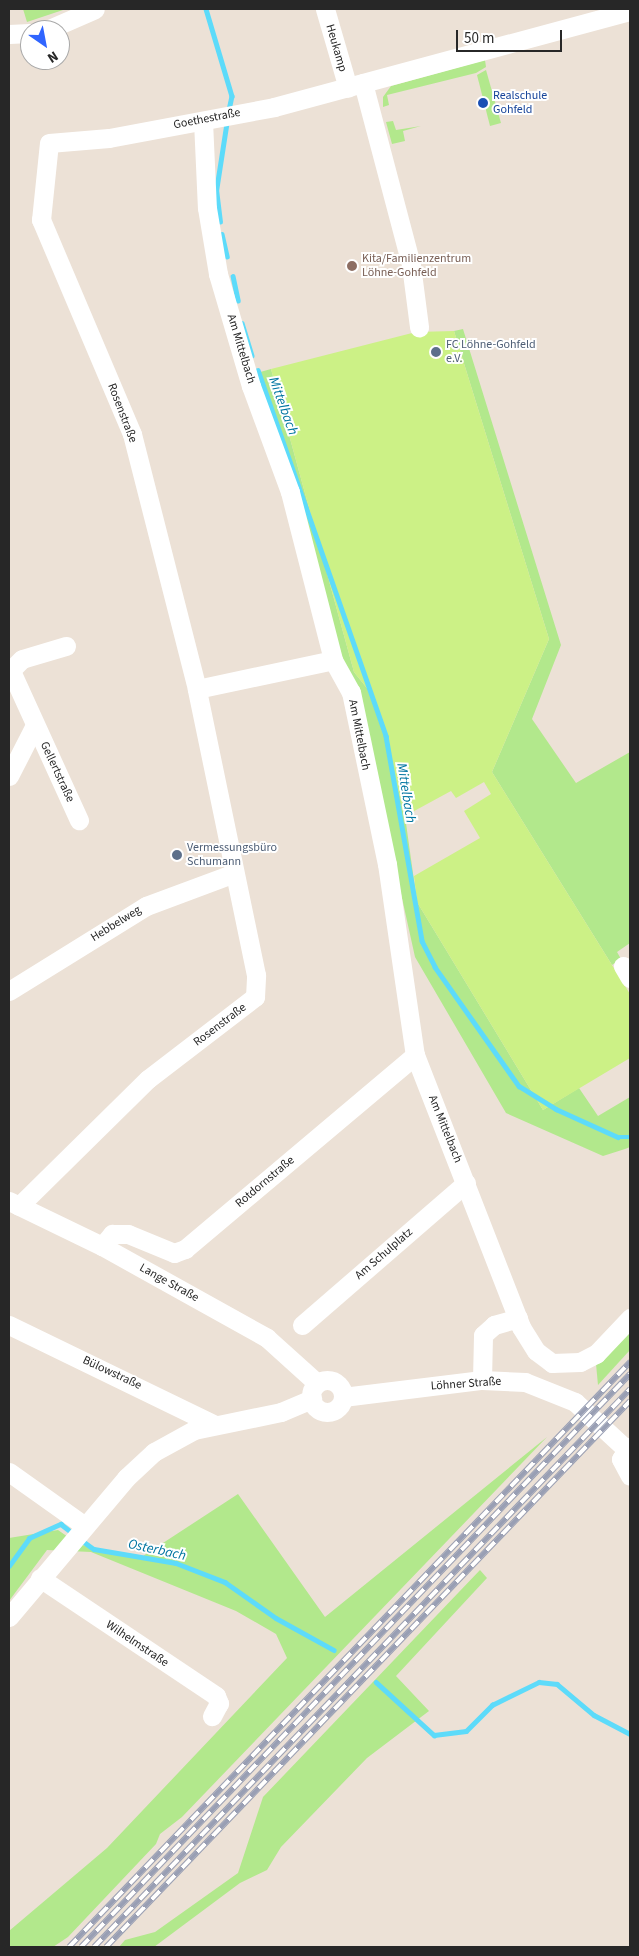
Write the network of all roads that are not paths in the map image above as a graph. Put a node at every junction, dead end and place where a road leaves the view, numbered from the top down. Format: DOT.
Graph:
graph roads {
  1 [pos="95,9"];
  2 [pos="325,9"];
  3 [pos="630,11"];
  4 [pos="598,14"];
  5 [pos="70,20"];
  6 [pos="355,86"];
  7 [pos="211,119"];
  8 [pos="49,143"];
  9 [pos="419,327"];
  10 [pos="66,646"];
  11 [pos="332,660"];
  12 [pos="10,672"];
  13 [pos="197,689"];
  14 [pos="35,725"];
  15 [pos="9,776"];
  16 [pos="79,820"];
  17 [pos="232,874"];
  18 [pos="9,991"];
  19 [pos="415,1055"];
  20 [pos="466,1183"];
  21 [pos="14,1203"];
  22 [pos="102,1246"];
  23 [pos="518,1318"];
  24 [pos="630,1318"];
  25 [pos="302,1325"];
  26 [pos="9,1326"];
  27 [pos="482,1380"];
  28 [pos="314,1391"];
  29 [pos="343,1397"];
  30 [pos="213,1424"];
  31 [pos="628,1448"];
  32 [pos="9,1472"];
  33 [pos="630,1476"];
  34 [pos="82,1530"];
  35 [pos="46,1572"];
  36 [pos="9,1617"];
  37 [pos="212,1716"];
  1 -- 5 [label="street"];
  2 -- 6 [label="street, Heukamp"];
  3 -- 4 [label="street, Goethestraße"];
  4 -- 6 [label="street, Goethestraße"];
  6 -- 7 [label="street, Goethestraße"];
  6 -- 9 [label="street"];
  7 -- 8 [label="street, Goethestraße"];
  7 -- 11 [label="street, Am Mittelbach"];
  8 -- 13 [label="street, Rosenstraße"];
  10 -- 12 [label="street, Gellertstraße"];
  11 -- 13 [label="street"];
  11 -- 19 [label="street, Am Mittelbach"];
  12 -- 14 [label="street, Gellertstraße"];
  13 -- 17 [label="street, Rosenstraße"];
  14 -- 15 [label="street, Gellertstraße"];
  14 -- 16 [label="street, Gellertstraße"];
  17 -- 18 [label="street, Hebbelweg"];
  17 -- 21 [label="street, Rosenstraße"];
  19 -- 20 [label="street, Am Mittelbach"];
  19 -- 22 [label="street, Rotdornstraße"];
  20 -- 23 [label="street, Am Mittelbach"];
  20 -- 25 [label="street, Am Schulplatz"];
  21 -- 22 [label="street, Lange Straße"];
  22 -- 28 [label="street, Lange Straße"];
  23 -- 24 [label="street, Am Mittelbach"];
  23 -- 27 [label="street"];
  26 -- 30 [label="street, Bülowstraße"];
  27 -- 29 [label="street, Löhner Straße"];
  27 -- 31 [label="street, Löhner Straße"];
  28 -- 29 [label="street"];
  28 -- 29 [label="street, Lange Straße"];
  28 -- 30 [label="street"];
  30 -- 34 [label="street"];
  31 -- 33 [label="street"];
  32 -- 34 [label="street"];
  34 -- 35 [label="street"];
  35 -- 36 [label="street"];
  35 -- 37 [label="street, Wilhelmstraße"];
}
